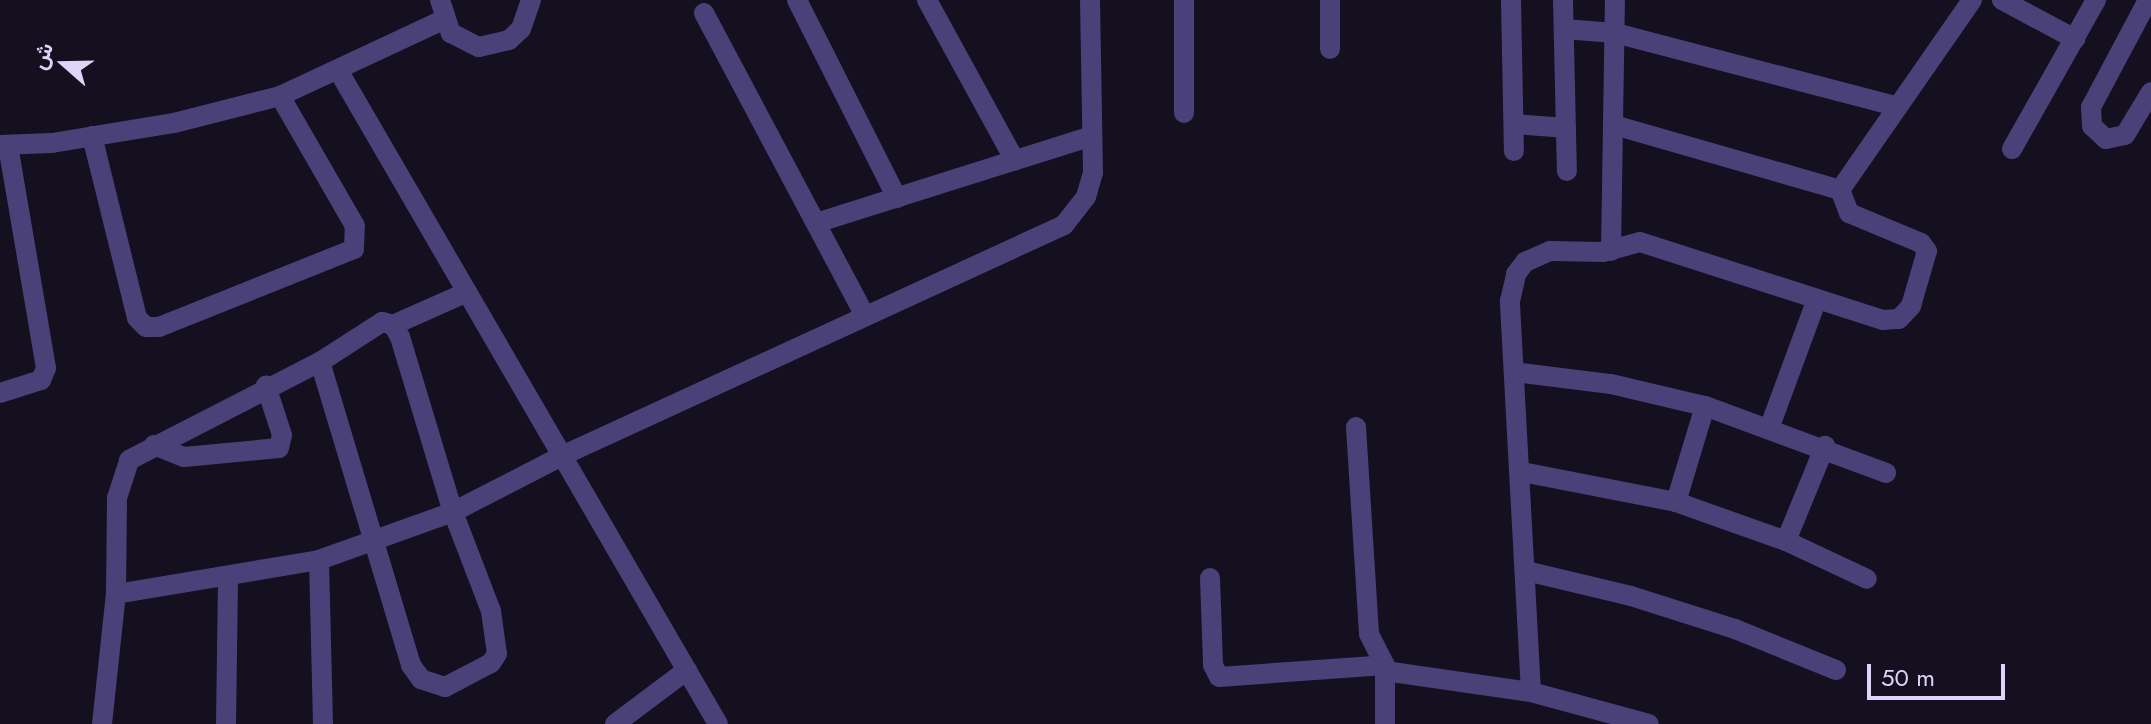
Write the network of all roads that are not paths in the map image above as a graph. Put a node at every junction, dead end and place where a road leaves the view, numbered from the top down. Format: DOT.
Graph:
graph roads {
  1 [pos="531,0"];
  2 [pos="797,0"];
  3 [pos="927,0"];
  4 [pos="1090,0"];
  5 [pos="1184,0"];
  6 [pos="1330,0"];
  7 [pos="1511,0"];
  8 [pos="1563,0"];
  9 [pos="1615,0"];
  10 [pos="1972,0"];
  11 [pos="2002,0"];
  12 [pos="2096,0"];
  13 [pos="2148,0"];
  14 [pos="441,10"];
  15 [pos="704,13"];
  16 [pos="1564,29"];
  17 [pos="1615,33"];
  18 [pos="2075,39"];
  19 [pos="1330,49"];
  20 [pos="338,70"];
  21 [pos="2151,92"];
  22 [pos="280,96"];
  23 [pos="1896,106"];
  24 [pos="1184,113"];
  25 [pos="1514,124"];
  26 [pos="1614,125"];
  27 [pos="1566,128"];
  28 [pos="92,136"];
  29 [pos="1092,136"];
  30 [pos="4,145"];
  31 [pos="2012,149"];
  32 [pos="1514,151"];
  33 [pos="1015,161"];
  34 [pos="1567,171"];
  35 [pos="1840,190"];
  36 [pos="897,198"];
  37 [pos="816,223"];
  38 [pos="1611,251"];
  39 [pos="467,292"];
  40 [pos="1817,299"];
  41 [pos="864,314"];
  42 [pos="393,325"];
  43 [pos="320,362"];
  44 [pos="1514,372"];
  45 [pos="266,386"];
  46 [pos="0,393"];
  47 [pos="1705,406"];
  48 [pos="1770,426"];
  49 [pos="1356,427"];
  50 [pos="154,445"];
  51 [pos="1825,446"];
  52 [pos="566,454"];
  53 [pos="1522,472"];
  54 [pos="1886,473"];
  55 [pos="1676,502"];
  56 [pos="453,512"];
  57 [pos="373,541"];
  58 [pos="1786,541"];
  59 [pos="319,560"];
  60 [pos="1526,571"];
  61 [pos="1210,578"];
  62 [pos="228,579"];
  63 [pos="1867,579"];
  64 [pos="116,594"];
  65 [pos="1385,668"];
  66 [pos="687,670"];
  67 [pos="1836,670"];
  68 [pos="1531,692"];
  69 [pos="102,724"];
  70 [pos="226,724"];
  71 [pos="323,724"];
  72 [pos="615,724"];
  73 [pos="718,724"];
  74 [pos="1385,724"];
  75 [pos="1649,724"];
  1 -- 14 [label="street"];
  2 -- 36 [label="street"];
  3 -- 33 [label="street"];
  4 -- 29 [label="street"];
  5 -- 24 [label="street"];
  6 -- 19 [label="street"];
  7 -- 25 [label="street"];
  8 -- 16 [label="street"];
  9 -- 17 [label="street"];
  10 -- 23 [label="street"];
  11 -- 18 [label="street"];
  12 -- 18 [label="street"];
  13 -- 21 [label="street"];
  14 -- 20 [label="street"];
  15 -- 37 [label="street"];
  16 -- 17 [label="street"];
  16 -- 27 [label="street"];
  17 -- 23 [label="street"];
  17 -- 26 [label="street"];
  18 -- 31 [label="street"];
  20 -- 22 [label="street"];
  20 -- 39 [label="street"];
  22 -- 28 [label="street"];
  22 -- 28 [label="street"];
  23 -- 35 [label="street"];
  25 -- 27 [label="street"];
  25 -- 32 [label="street"];
  26 -- 35 [label="street"];
  26 -- 38 [label="street"];
  27 -- 34 [label="street"];
  28 -- 30 [label="street"];
  29 -- 33 [label="street"];
  29 -- 41 [label="street"];
  30 -- 46 [label="street"];
  33 -- 36 [label="street"];
  35 -- 40 [label="street"];
  36 -- 37 [label="street"];
  37 -- 41 [label="street"];
  38 -- 40 [label="street"];
  38 -- 44 [label="street"];
  39 -- 42 [label="street"];
  39 -- 52 [label="street"];
  40 -- 48 [label="street"];
  41 -- 52 [label="street"];
  42 -- 43 [label="street"];
  42 -- 56 [label="street"];
  43 -- 45 [label="street"];
  43 -- 57 [label="street"];
  44 -- 47 [label="street"];
  44 -- 53 [label="street"];
  45 -- 50 [label="street"];
  45 -- 50 [label="street"];
  47 -- 48 [label="street"];
  47 -- 55 [label="street"];
  48 -- 51 [label="street"];
  49 -- 65 [label="street"];
  50 -- 64 [label="street"];
  51 -- 54 [label="street"];
  51 -- 58 [label="street"];
  52 -- 56 [label="street"];
  52 -- 66 [label="street"];
  53 -- 55 [label="street"];
  53 -- 60 [label="street"];
  55 -- 58 [label="street"];
  56 -- 57 [label="street"];
  56 -- 57 [label="street"];
  57 -- 59 [label="street"];
  58 -- 63 [label="street"];
  59 -- 62 [label="street"];
  59 -- 71 [label="street"];
  60 -- 67 [label="street"];
  60 -- 68 [label="street"];
  61 -- 65 [label="street"];
  62 -- 64 [label="street"];
  62 -- 70 [label="street"];
  64 -- 69 [label="street"];
  65 -- 68 [label="street"];
  65 -- 74 [label="street"];
  66 -- 72 [label="street"];
  66 -- 73 [label="street"];
  68 -- 75 [label="street"];
}
